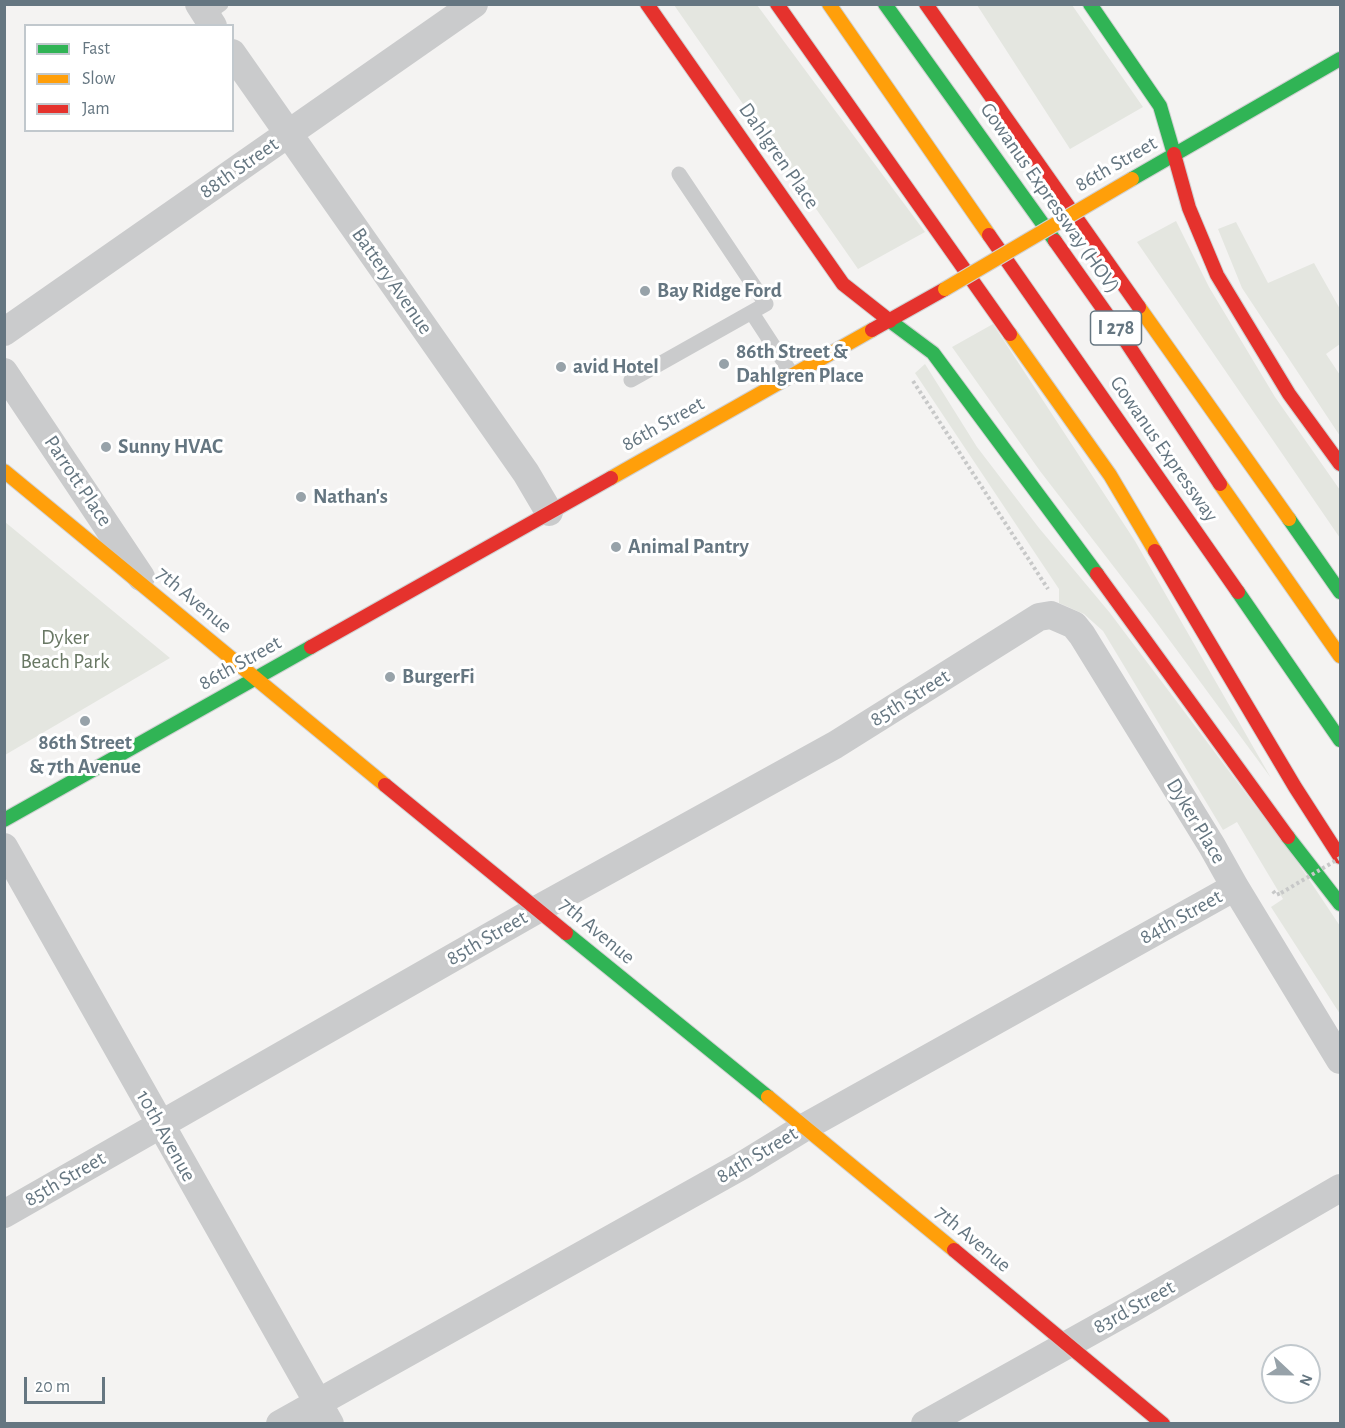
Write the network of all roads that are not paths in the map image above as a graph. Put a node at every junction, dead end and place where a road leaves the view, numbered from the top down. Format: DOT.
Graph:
graph roads {
  1 [pos="474,4"];
  2 [pos="647,4"];
  3 [pos="777,4"];
  4 [pos="829,4"];
  5 [pos="885,4"];
  6 [pos="926,4"];
  7 [pos="1090,4"];
  8 [pos="234,55"];
  9 [pos="1341,59"];
  10 [pos="289,133"];
  11 [pos="1174,154"];
  12 [pos="679,174"];
  13 [pos="752,313"];
  14 [pos="890,321"];
  15 [pos="4,332"];
  16 [pos="4,372"];
  17 [pos="793,376"];
  18 [pos="631,380"];
  19 [pos="1098,390"];
  20 [pos="1341,464"];
  21 [pos="4,471"];
  22 [pos="1140,475"];
  23 [pos="549,512"];
  24 [pos="1311,548"];
  25 [pos="1341,567"];
  26 [pos="151,591"];
  27 [pos="1341,592"];
  28 [pos="1057,608"];
  29 [pos="1341,656"];
  30 [pos="254,679"];
  31 [pos="1341,740"];
  32 [pos="4,820"];
  33 [pos="4,847"];
  34 [pos="1341,858"];
  35 [pos="1235,887"];
  36 [pos="1341,904"];
  37 [pos="538,909"];
  38 [pos="1341,1060"];
  39 [pos="160,1125"];
  40 [pos="805,1127"];
  41 [pos="1341,1188"];
  42 [pos="4,1214"];
  43 [pos="1066,1344"];
  44 [pos="324,1413"];
  45 [pos="280,1424"];
  46 [pos="926,1424"];
  47 [pos="1163,1424"];
  1 -- 10 [label="street, 88th Street"];
  2 -- 14 [label="main road, Dahlgren Place"];
  3 -- 34 [label="main road"];
  4 -- 19 [label="main road, Gowanus Expressway / I 278"];
  5 -- 29 [label="main road, Gowanus Expressway (HOV) / I 278"];
  6 -- 24 [label="main road, I 278"];
  7 -- 11 [label="main road"];
  8 -- 10 [label="street, Battery Avenue"];
  9 -- 11 [label="main road, 86th Street"];
  10 -- 15 [label="street, 88th Street"];
  10 -- 23 [label="street, Battery Avenue"];
  11 -- 14 [label="main road, 86th Street, bridge"];
  11 -- 20 [label="main road"];
  12 -- 13 [label="lane"];
  13 -- 17 [label="lane"];
  13 -- 18 [label="lane"];
  14 -- 17 [label="main road, 86th Street"];
  14 -- 36 [label="main road, Dahlgren Place"];
  16 -- 26 [label="street, Parrott Place"];
  17 -- 23 [label="main road, 86th Street"];
  19 -- 22 [label="main road"];
  19 -- 31 [label="main road, Gowanus Expressway / I 278"];
  21 -- 26 [label="main road, 7th Avenue"];
  23 -- 30 [label="main road, 86th Street"];
  24 -- 25 [label="main road"];
  24 -- 27 [label="main road, I 278"];
  26 -- 30 [label="main road, 7th Avenue"];
  28 -- 35 [label="street, Dyker Place"];
  28 -- 37 [label="street, 85th Street"];
  30 -- 32 [label="main road, 86th Street"];
  30 -- 37 [label="main road, 7th Avenue"];
  33 -- 39 [label="street, 10th Avenue"];
  35 -- 38 [label="street, Dyker Place"];
  35 -- 40 [label="street, 84th Street"];
  37 -- 39 [label="street, 85th Street"];
  37 -- 40 [label="main road, 7th Avenue"];
  39 -- 42 [label="street, 85th Street"];
  39 -- 44 [label="street, 10th Avenue"];
  40 -- 43 [label="main road, 7th Avenue"];
  40 -- 44 [label="street, 84th Street"];
  41 -- 43 [label="street, 83rd Street"];
  43 -- 46 [label="street, 83rd Street"];
  43 -- 47 [label="main road, 7th Avenue"];
  44 -- 45 [label="street, 84th Street"];
}
